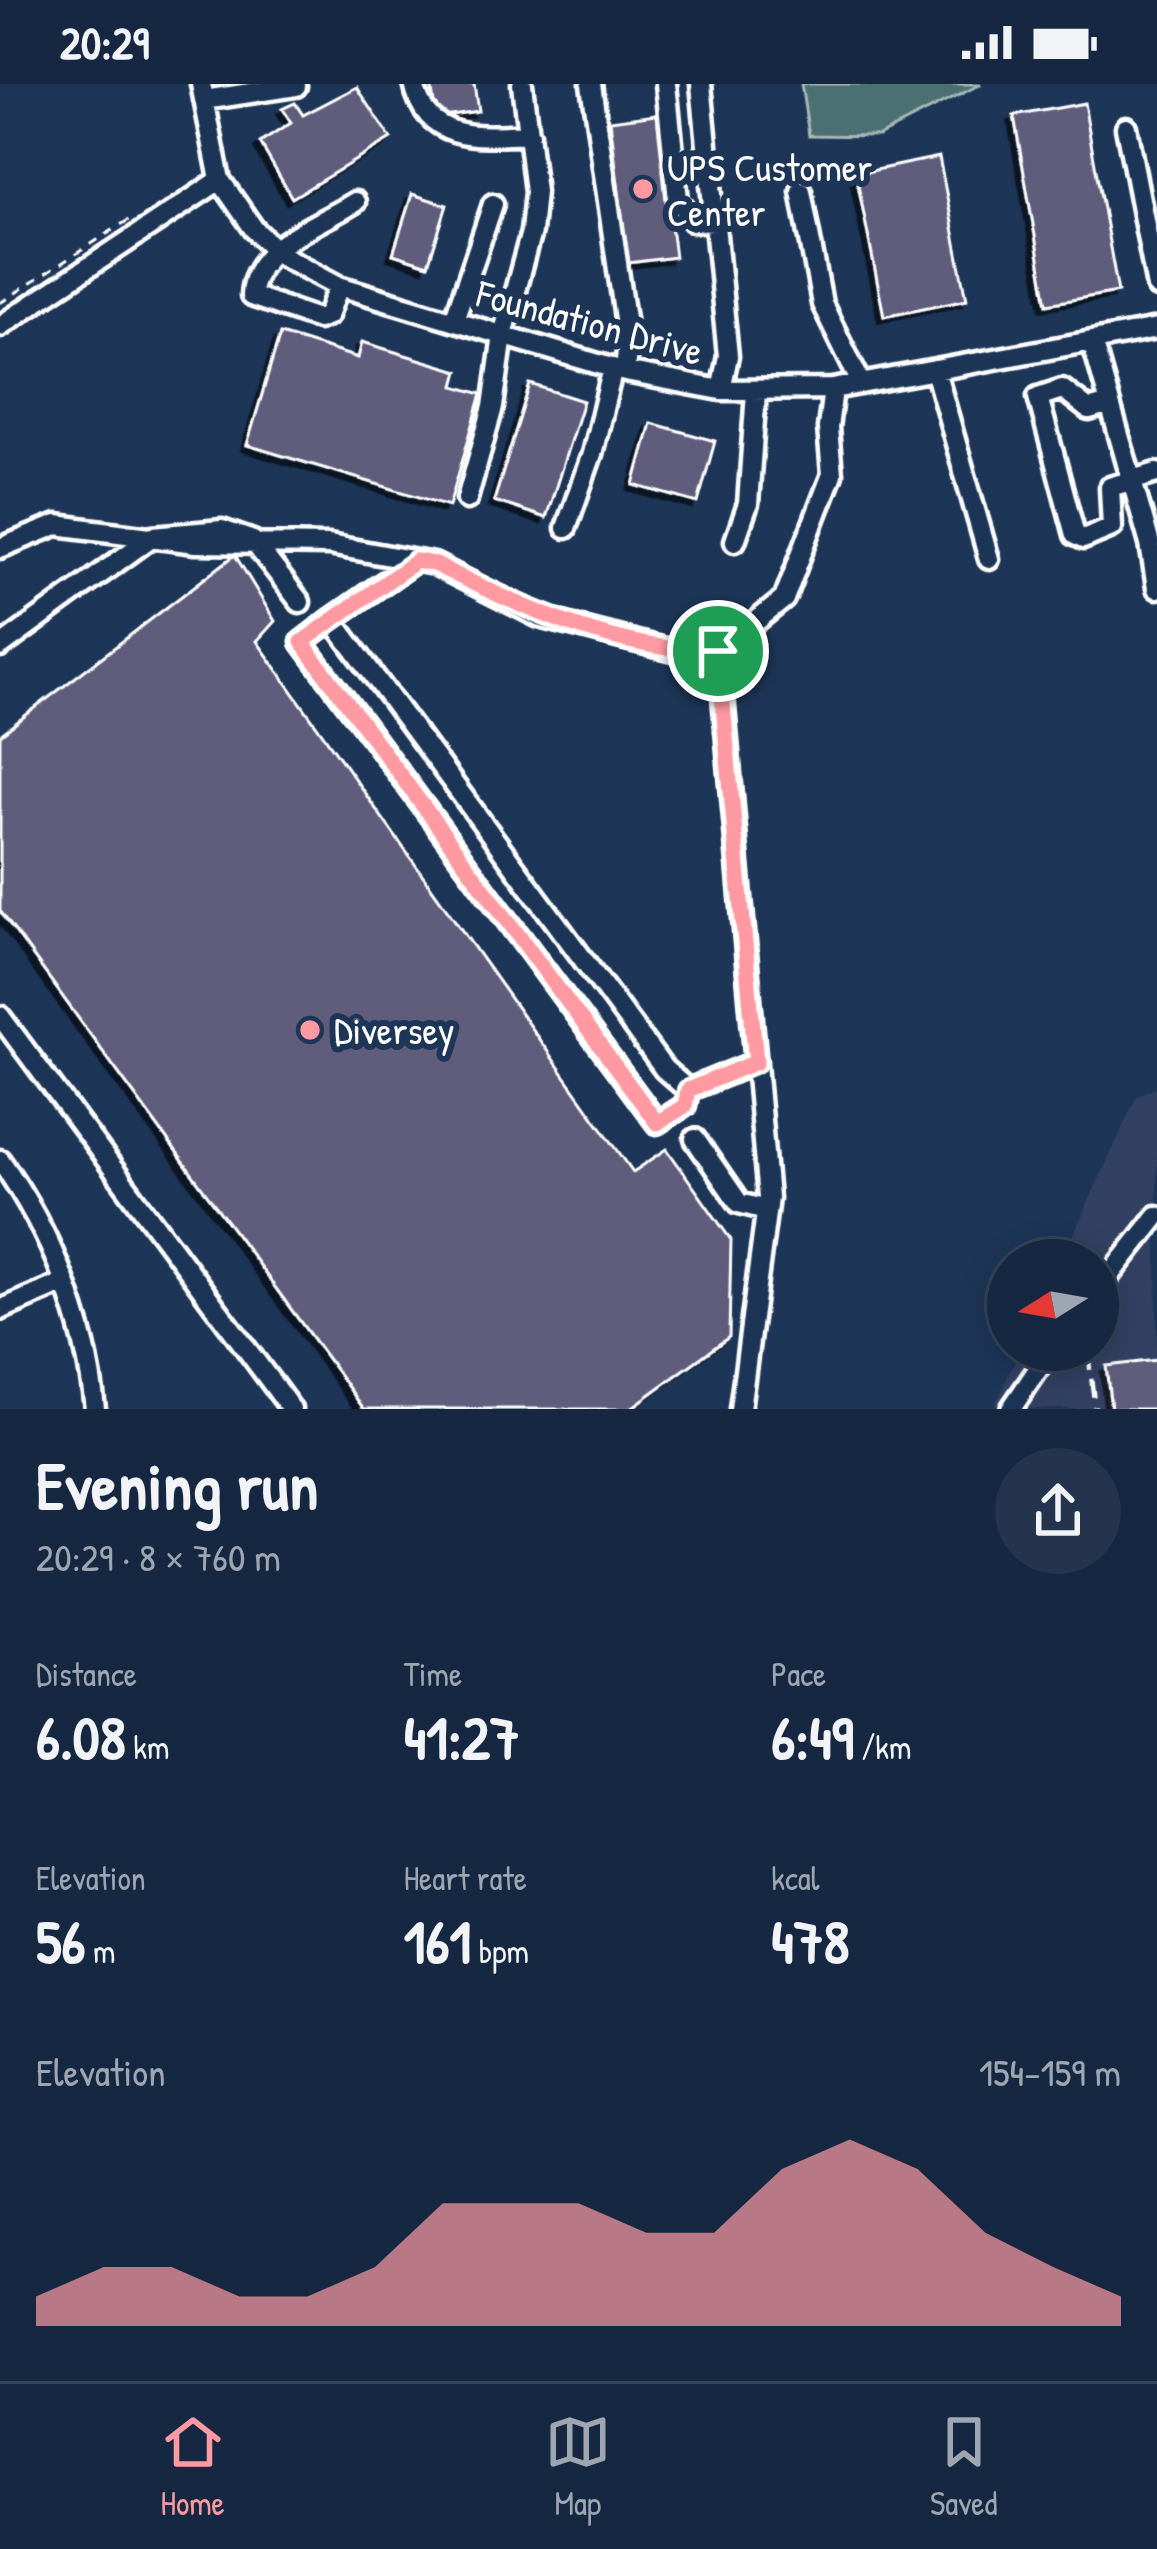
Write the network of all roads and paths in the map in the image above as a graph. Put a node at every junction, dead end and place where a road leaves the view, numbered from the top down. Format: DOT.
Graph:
graph roads {
  1 [pos="414,84"];
  2 [pos="522,84"];
  3 [pos="591,84"];
  4 [pos="666,84"];
  5 [pos="701,84"];
  6 [pos="296,86"];
  7 [pos="203,92"];
  8 [pos="1126,128"];
  9 [pos="529,134"];
  10 [pos="220,180"];
  11 [pos="801,191"];
  12 [pos="355,202"];
  13 [pos="493,204"];
  14 [pos="137,214"];
  15 [pos="716,222"];
  16 [pos="275,249"];
  17 [pos="339,286"];
  18 [pos="1157,287"];
  19 [pos="0,303"];
  20 [pos="454,320"];
  21 [pos="0,326"];
  22 [pos="1157,329"];
  23 [pos="503,334"];
  24 [pos="1092,341"];
  25 [pos="619,370"];
  26 [pos="935,370"];
  27 [pos="860,383"];
  28 [pos="833,388"];
  29 [pos="721,389"];
  30 [pos="756,392"];
  31 [pos="1110,404"];
  32 [pos="1157,472"];
  33 [pos="1132,480"];
  34 [pos="467,499"];
  35 [pos="566,528"];
  36 [pos="153,536"];
  37 [pos="735,541"];
  38 [pos="253,542"];
  39 [pos="0,548"];
  40 [pos="989,559"];
  41 [pos="416,561"];
  42 [pos="1157,588"];
  43 [pos="300,602"];
  44 [pos="332,620"];
  45 [pos="0,647"];
  46 [pos="718,651"];
  47 [pos="0,1016"];
  48 [pos="756,1062"];
  49 [pos="688,1090"];
  50 [pos="695,1138"];
  51 [pos="0,1160"];
  52 [pos="766,1210"];
  53 [pos="1157,1216"];
  54 [pos="1119,1264"];
  55 [pos="65,1282"];
  56 [pos="0,1310"];
  57 [pos="1037,1371"];
  58 [pos="95,1409"];
  59 [pos="291,1409"];
  60 [pos="740,1409"];
  61 [pos="1011,1409"];
  1 -- 9 [label="street"];
  2 -- 9 [label="street"];
  3 -- 25 [label="street"];
  4 -- 15 [label="street"];
  5 -- 15 [label="street"];
  6 -- 7 [label="street"];
  7 -- 10 [label="street, Foundation Drive"];
  8 -- 18 [label="street"];
  9 -- 23 [label="street"];
  10 -- 16 [label="street, Foundation Drive"];
  10 -- 21 [label="street"];
  11 -- 27 [label="street"];
  12 -- 16 [label="street"];
  13 -- 20 [label="street"];
  14 -- 19 [label="path"];
  15 -- 29 [label="street"];
  16 -- 17 [label="street, Foundation Drive"];
  16 -- 17 [label="street"];
  17 -- 20 [label="street, Foundation Drive"];
  20 -- 23 [label="street, Foundation Drive"];
  22 -- 24 [label="street, Foundation Drive"];
  23 -- 25 [label="street, Foundation Drive"];
  23 -- 34 [label="street"];
  24 -- 26 [label="street, Foundation Drive"];
  24 -- 31 [label="street"];
  25 -- 29 [label="street, Foundation Drive"];
  25 -- 35 [label="street"];
  26 -- 27 [label="street, Foundation Drive"];
  26 -- 40 [label="street"];
  27 -- 28 [label="street, Foundation Drive"];
  28 -- 30 [label="street, Foundation Drive"];
  28 -- 46 [label="street"];
  29 -- 30 [label="street, Foundation Drive"];
  30 -- 37 [label="street"];
  31 -- 33 [label="street"];
  31 -- 33 [label="street"];
  32 -- 33 [label="street"];
  33 -- 42 [label="street"];
  36 -- 38 [label="street"];
  36 -- 39 [label="street"];
  36 -- 45 [label="street"];
  38 -- 41 [label="street"];
  38 -- 43 [label="street"];
  41 -- 44 [label="street"];
  41 -- 46 [label="street"];
  44 -- 49 [label="street"];
  44 -- 49 [label="street"];
  46 -- 48 [label="street"];
  47 -- 59 [label="street"];
  48 -- 49 [label="street"];
  48 -- 52 [label="street"];
  50 -- 52 [label="street"];
  51 -- 55 [label="street"];
  52 -- 60 [label="street"];
  53 -- 54 [label="street"];
  55 -- 56 [label="street"];
  55 -- 58 [label="street"];
  57 -- 61 [label="street"];
}
